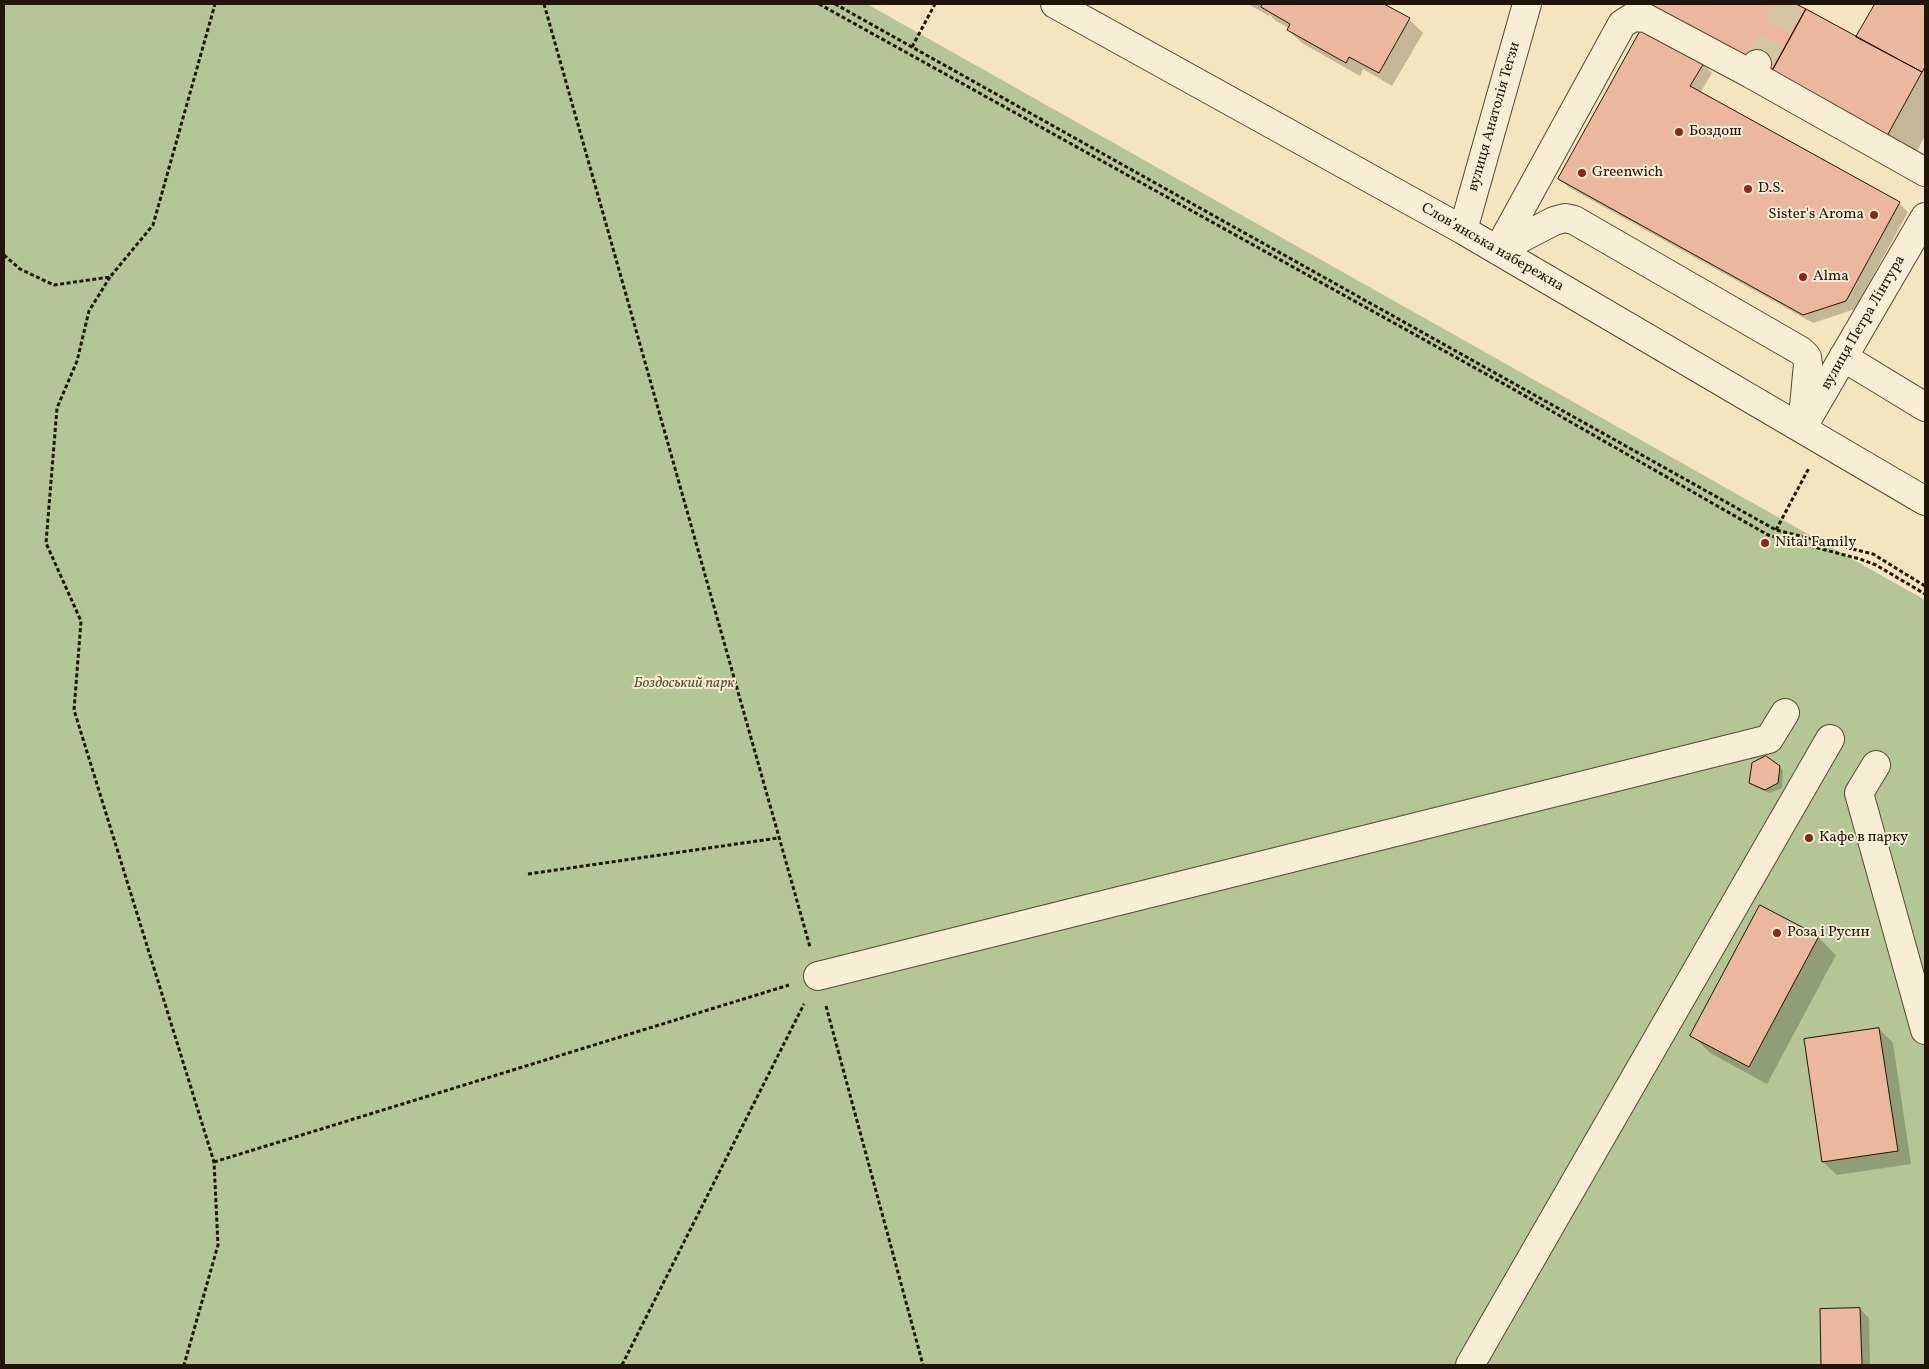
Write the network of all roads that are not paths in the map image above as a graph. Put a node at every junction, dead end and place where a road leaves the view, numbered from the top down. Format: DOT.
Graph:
graph roads {
  1 [pos="1055,4"];
  2 [pos="1528,4"];
  3 [pos="1925,172"];
  4 [pos="1925,217"];
  5 [pos="1463,230"];
  6 [pos="1498,250"];
  7 [pos="1843,357"];
  8 [pos="1925,406"];
  9 [pos="1812,434"];
  10 [pos="1925,500"];
  11 [pos="1785,713"];
  12 [pos="1830,739"];
  13 [pos="1876,765"];
  14 [pos="818,976"];
  15 [pos="1925,1030"];
  16 [pos="1470,1365"];
  1 -- 5 [label="street, Словʼянська набережна"];
  2 -- 5 [label="street, вулиця Анатолія Тегзи"];
  3 -- 6 [label="street"];
  4 -- 7 [label="street, вулиця Петра Лінтура"];
  5 -- 6 [label="street, Словʼянська набережна"];
  6 -- 9 [label="street, Словʼянська набережна"];
  6 -- 9 [label="street"];
  7 -- 8 [label="street"];
  7 -- 9 [label="street, вулиця Петра Лінтура"];
  9 -- 10 [label="street, Словʼянська набережна"];
  11 -- 14 [label="street"];
  12 -- 16 [label="street"];
  13 -- 15 [label="street"];
}
